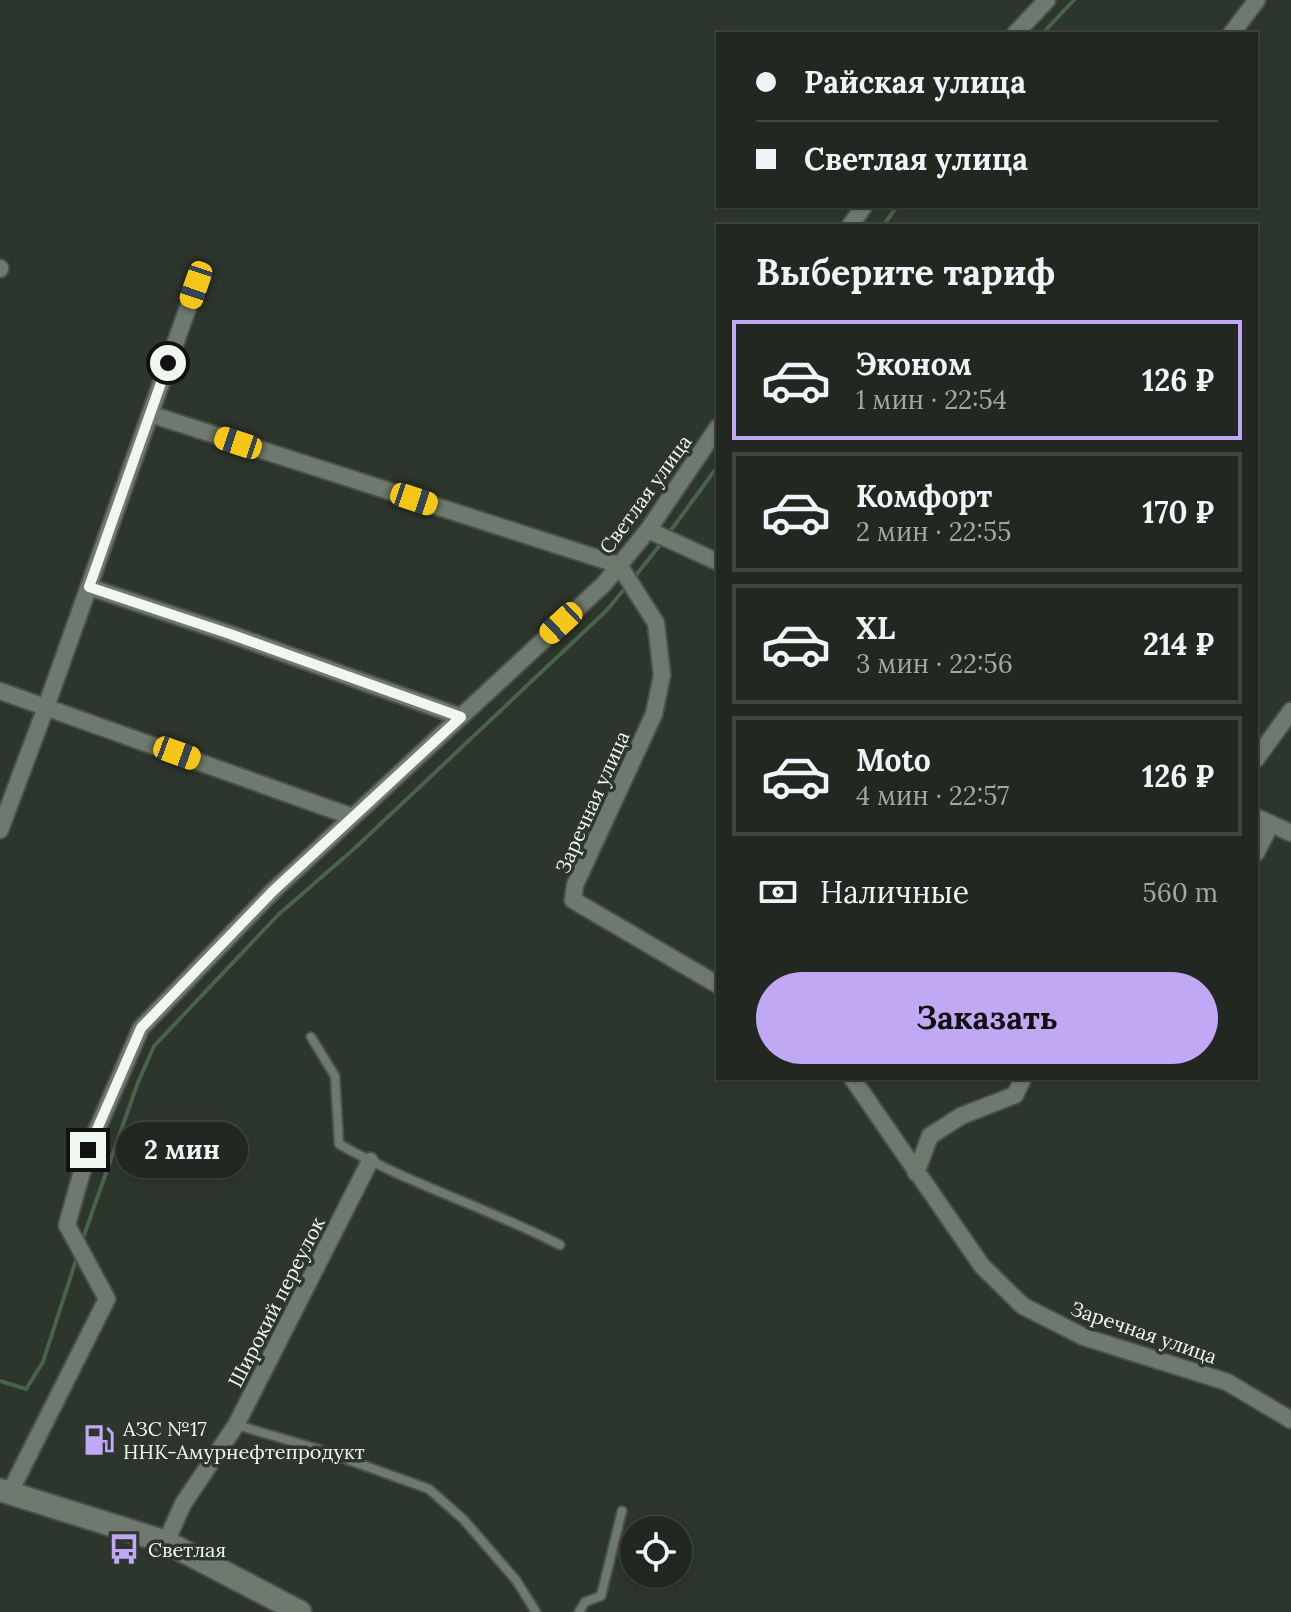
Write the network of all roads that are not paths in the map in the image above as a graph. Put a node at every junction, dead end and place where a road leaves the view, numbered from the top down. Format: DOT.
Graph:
graph roads {
  1 [pos="1047,0"];
  2 [pos="1257,0"];
  3 [pos="1017,32"];
  4 [pos="1233,32"];
  5 [pos="196,285"];
  6 [pos="150,414"];
  7 [pos="716,430"];
  8 [pos="648,530"];
  9 [pos="716,561"];
  10 [pos="619,565"];
  11 [pos="89,587"];
  12 [pos="0,691"];
  13 [pos="46,707"];
  14 [pos="1291,711"];
  15 [pos="461,717"];
  16 [pos="1258,756"];
  17 [pos="353,817"];
  18 [pos="1263,820"];
  19 [pos="0,830"];
  20 [pos="1291,833"];
  21 [pos="1258,844"];
  22 [pos="716,984"];
  23 [pos="311,1037"];
  24 [pos="853,1080"];
  25 [pos="1022,1080"];
  26 [pos="370,1161"];
  27 [pos="916,1173"];
  28 [pos="560,1245"];
  29 [pos="1291,1420"];
  30 [pos="236,1425"];
  31 [pos="5,1491"];
  32 [pos="622,1511"];
  33 [pos="166,1542"];
  34 [pos="300,1612"];
  35 [pos="536,1612"];
  36 [pos="579,1612"];
  1 -- 3 [label="street"];
  2 -- 4 [label="street"];
  5 -- 6 [label="street"];
  6 -- 10 [label="street"];
  6 -- 11 [label="street"];
  7 -- 8 [label="street, Светлая улица"];
  8 -- 9 [label="street"];
  8 -- 10 [label="street, Светлая улица"];
  10 -- 15 [label="street, Светлая улица"];
  10 -- 22 [label="street, Заречная улица"];
  11 -- 13 [label="street"];
  11 -- 15 [label="street"];
  12 -- 13 [label="street"];
  13 -- 17 [label="street"];
  13 -- 19 [label="street"];
  14 -- 16 [label="street"];
  15 -- 17 [label="street, Светлая улица"];
  17 -- 31 [label="street, Светлая улица"];
  18 -- 20 [label="street"];
  18 -- 21 [label="street"];
  23 -- 26 [label="lane"];
  24 -- 27 [label="street, Заречная улица"];
  25 -- 27 [label="street"];
  26 -- 28 [label="lane"];
  26 -- 30 [label="street, Широкий переулок"];
  27 -- 29 [label="street, Заречная улица"];
  30 -- 33 [label="street, Широкий переулок"];
  30 -- 35 [label="lane"];
  31 -- 33 [label="street"];
  32 -- 36 [label="lane"];
  33 -- 34 [label="street"];
}
